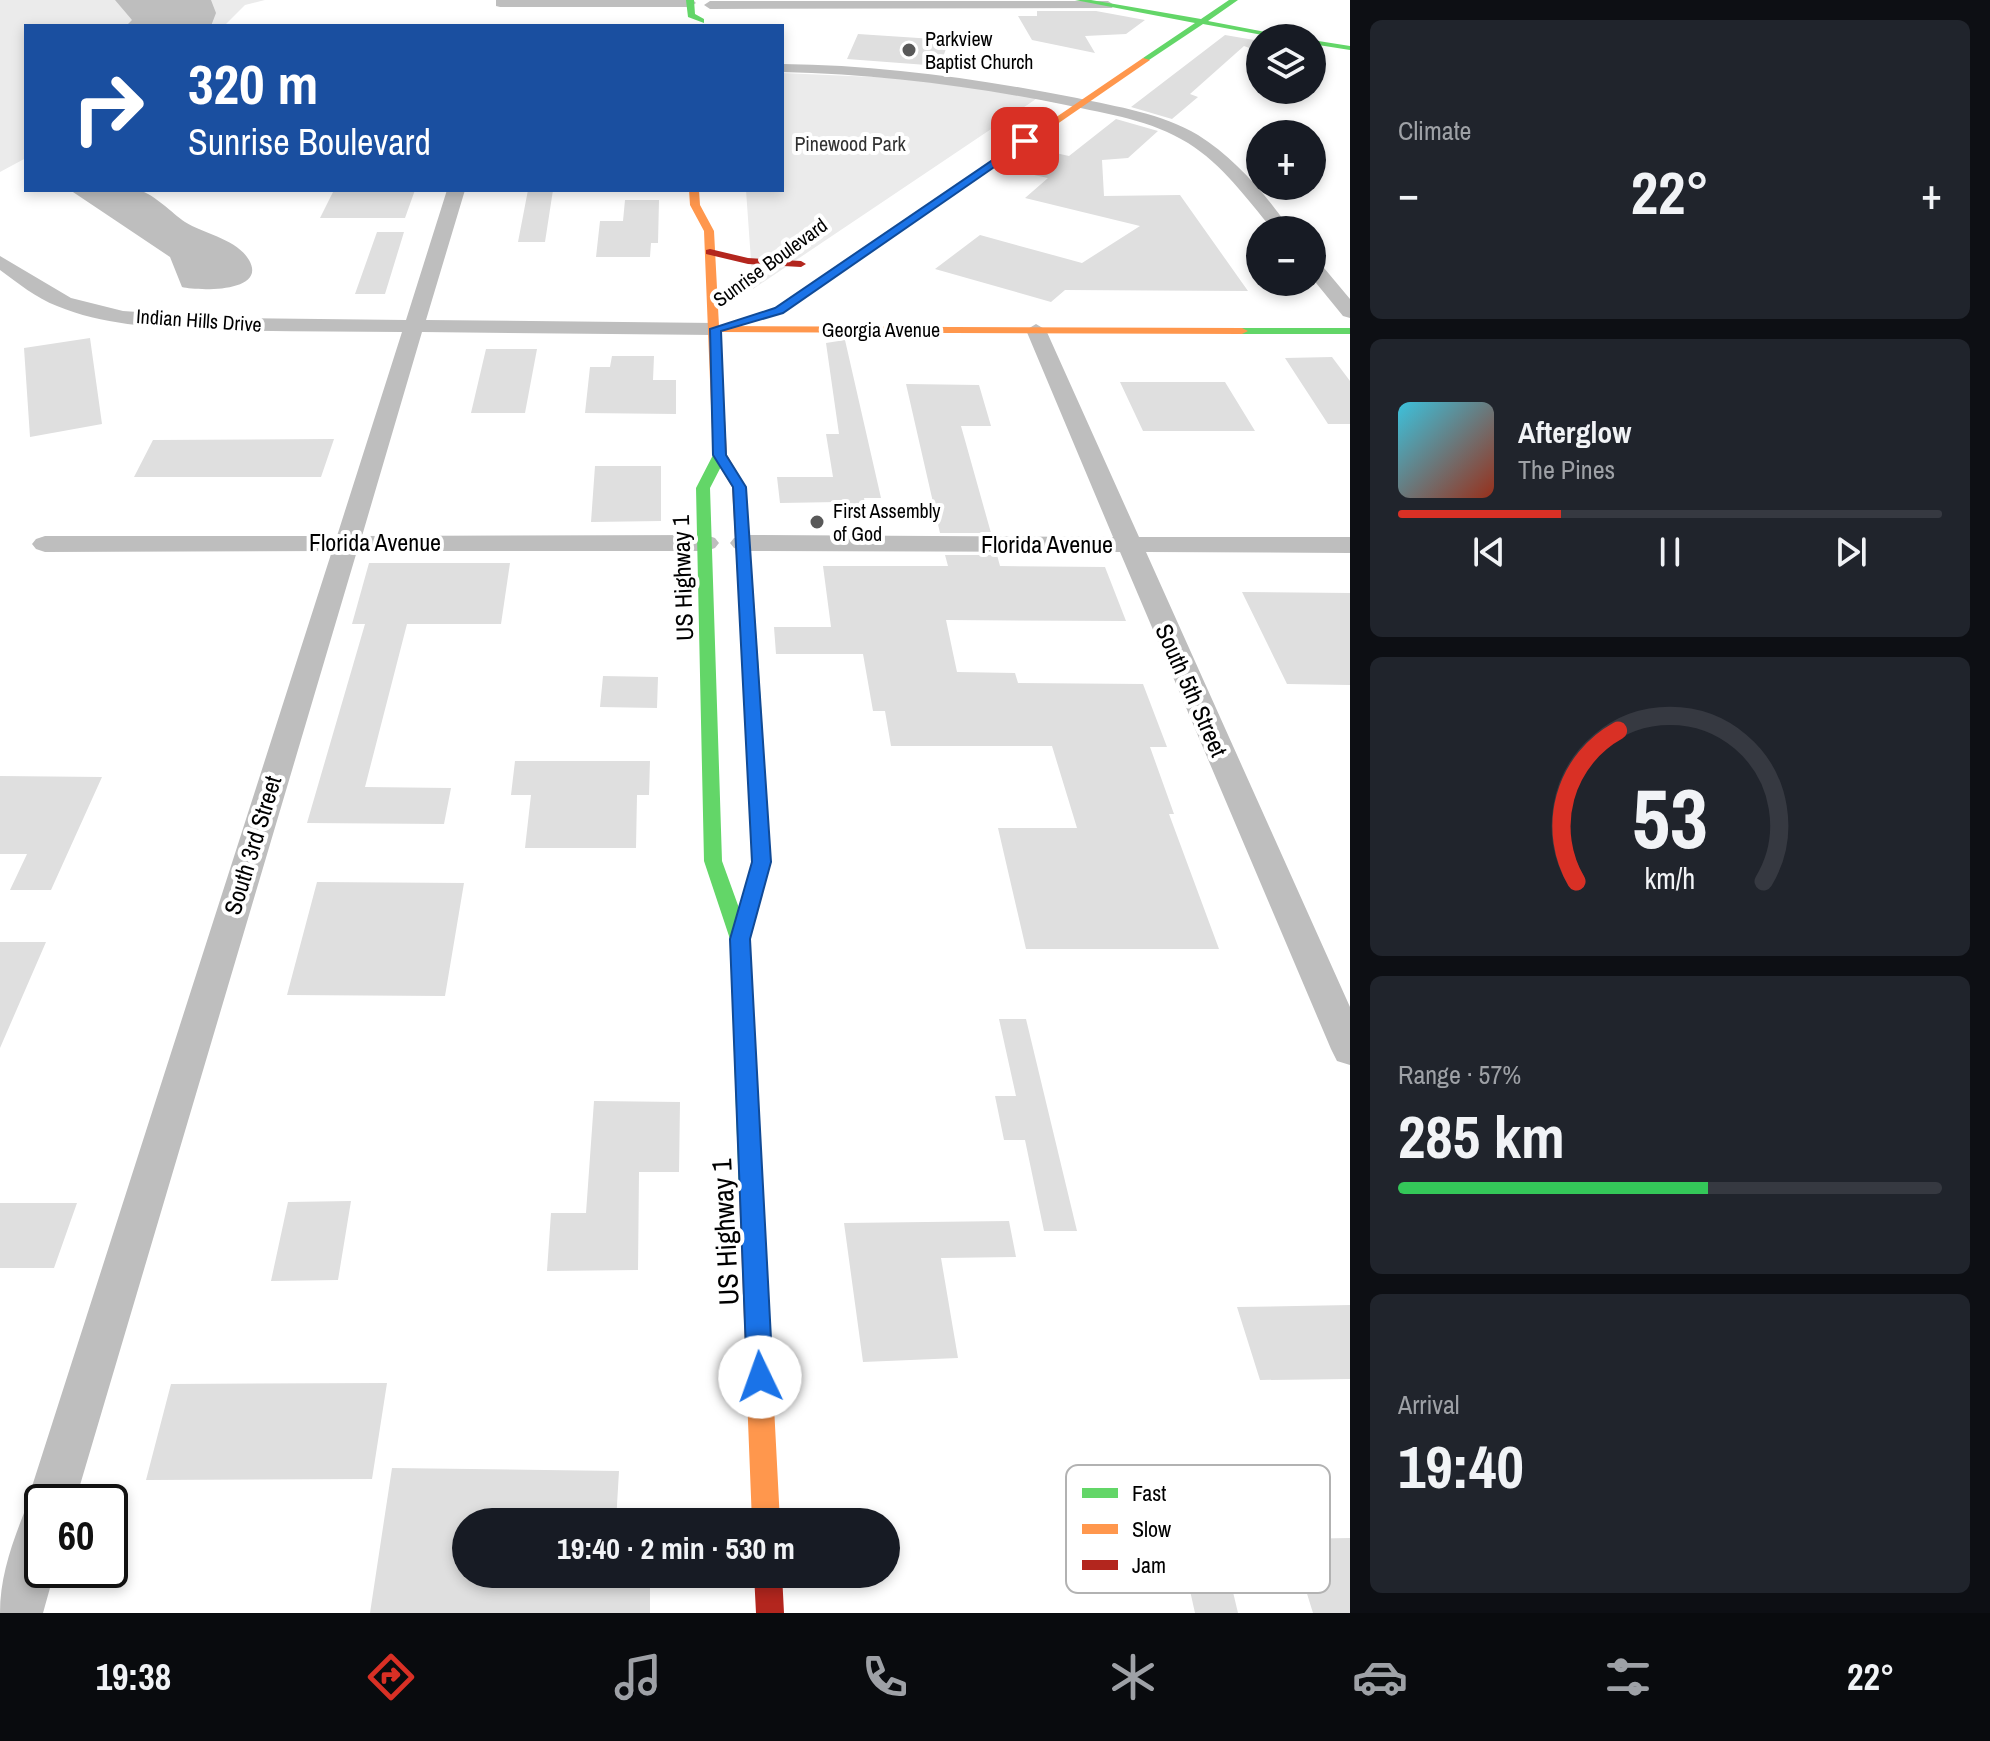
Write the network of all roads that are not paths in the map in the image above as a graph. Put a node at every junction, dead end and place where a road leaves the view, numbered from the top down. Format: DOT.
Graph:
graph roads {
  1 [pos="1079,0"];
  2 [pos="1206,0"];
  3 [pos="1234,0"];
  4 [pos="500,2"];
  5 [pos="690,2"];
  6 [pos="710,2"];
  7 [pos="976,2"];
  8 [pos="1108,5"];
  9 [pos="1180,18"];
  10 [pos="498,22"];
  11 [pos="1202,22"];
  12 [pos="701,24"];
  13 [pos="1246,30"];
  14 [pos="1326,44"];
  15 [pos="1350,48"];
  16 [pos="1326,49"];
  17 [pos="1117,57"];
  18 [pos="1350,64"];
  19 [pos="784,68"];
  20 [pos="1079,81"];
  21 [pos="1054,98"];
  22 [pos="1081,103"];
  23 [pos="1034,111"];
  24 [pos="455,192"];
  25 [pos="694,192"];
  26 [pos="722,205"];
  27 [pos="1270,216"];
  28 [pos="709,231"];
  29 [pos="710,252"];
  30 [pos="0,262"];
  31 [pos="779,278"];
  32 [pos="1326,283"];
  33 [pos="746,301"];
  34 [pos="1350,312"];
  35 [pos="411,326"];
  36 [pos="715,329"];
  37 [pos="1036,330"];
  38 [pos="1350,331"];
  39 [pos="720,455"];
  40 [pos="345,541"];
  41 [pos="706,543"];
  42 [pos="743,543"];
  43 [pos="45,544"];
  44 [pos="1128,544"];
  45 [pos="1350,545"];
  46 [pos="740,939"];
  47 [pos="1350,1049"];
  48 [pos="57,1484"];
  49 [pos="765,1508"];
  50 [pos="25,1588"];
  51 [pos="769,1588"];
  52 [pos="17,1613"];
  53 [pos="770,1613"];
  1 -- 8 [label="main road"];
  2 -- 9 [label="main road"];
  3 -- 11 [label="main road, Sunrise Boulevard"];
  4 -- 5 [label="street"];
  4 -- 10 [label="street"];
  5 -- 12 [label="main road"];
  6 -- 7 [label="street"];
  6 -- 12 [label="main road"];
  7 -- 8 [label="street"];
  8 -- 9 [label="main road"];
  9 -- 11 [label="main road"];
  9 -- 17 [label="main road"];
  11 -- 13 [label="main road"];
  11 -- 22 [label="main road, Sunrise Boulevard"];
  14 -- 15 [label="main road"];
  16 -- 18 [label="main road"];
  19 -- 21 [label="street"];
  20 -- 21 [label="main road"];
  21 -- 22 [label="street"];
  21 -- 23 [label="main road"];
  22 -- 27 [label="street"];
  22 -- 36 [label="main road, Sunrise Boulevard"];
  24 -- 35 [label="street, South 3rd Street"];
  25 -- 28 [label="main road, US Highway 1"];
  26 -- 28 [label="main road, US Highway 1"];
  28 -- 29 [label="main road, US Highway 1"];
  29 -- 31 [label="main road, Sunrise Boulevard"];
  29 -- 36 [label="main road, US Highway 1"];
  30 -- 35 [label="street, Indian Hills Drive"];
  32 -- 34 [label="street"];
  33 -- 36 [label="main road, Sunrise Boulevard"];
  35 -- 36 [label="street, Georgia Avenue"];
  35 -- 40 [label="street, South 3rd Street"];
  36 -- 37 [label="main road, Georgia Avenue"];
  36 -- 39 [label="main road, US Highway 1"];
  37 -- 38 [label="main road, Georgia Avenue"];
  37 -- 44 [label="street, South 5th Street"];
  39 -- 41 [label="main road, US Highway 1"];
  39 -- 42 [label="main road, US Highway 1"];
  40 -- 41 [label="street, Florida Avenue"];
  40 -- 43 [label="street, Florida Avenue"];
  40 -- 48 [label="street, South 3rd Street"];
  41 -- 46 [label="main road, US Highway 1"];
  42 -- 44 [label="street, Florida Avenue"];
  42 -- 46 [label="main road, US Highway 1"];
  44 -- 45 [label="street, Florida Avenue"];
  44 -- 47 [label="street, South 5th Street"];
  46 -- 49 [label="main road, US Highway 1"];
  50 -- 52 [label="street"];
  51 -- 53 [label="main road"];
}
